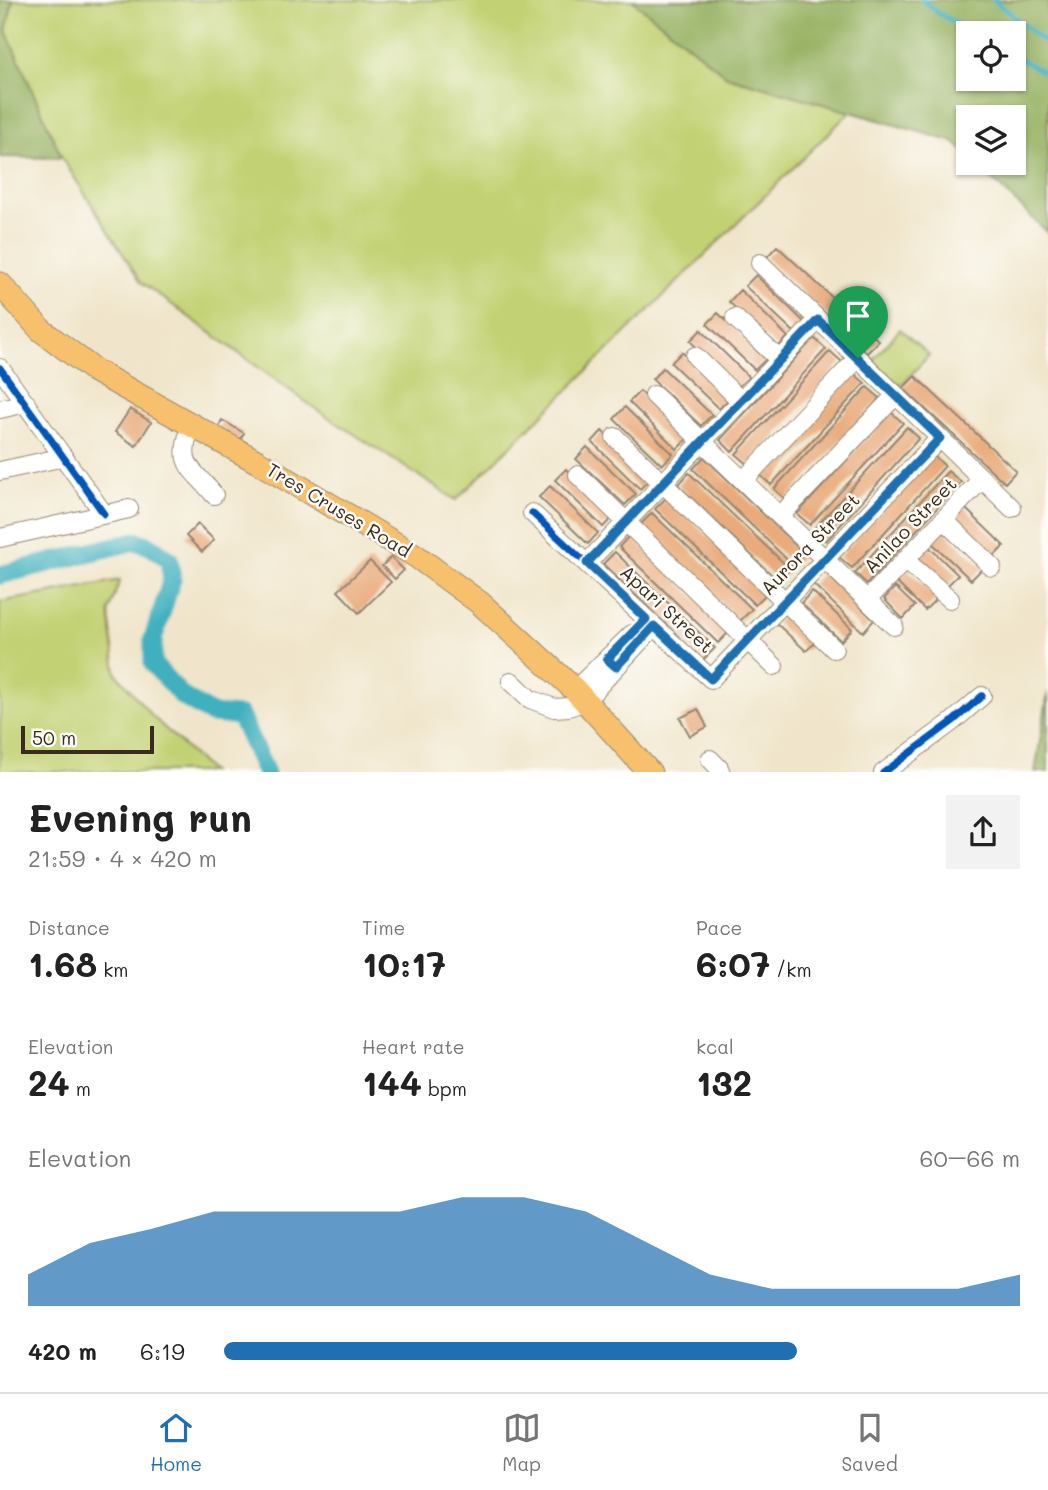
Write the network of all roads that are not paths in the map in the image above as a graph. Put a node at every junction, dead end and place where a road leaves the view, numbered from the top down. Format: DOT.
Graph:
graph roads {
  1 [pos="760,263"];
  2 [pos="0,284"];
  3 [pos="735,318"];
  4 [pos="818,320"];
  5 [pos="695,356"];
  6 [pos="858,358"];
  7 [pos="780,360"];
  8 [pos="0,368"];
  9 [pos="654,394"];
  10 [pos="896,395"];
  11 [pos="741,401"];
  12 [pos="26,403"];
  13 [pos="0,409"];
  14 [pos="191,425"];
  15 [pos="615,438"];
  16 [pos="940,438"];
  17 [pos="703,441"];
  18 [pos="64,457"];
  19 [pos="0,471"];
  20 [pos="578,475"];
  21 [pos="982,479"];
  22 [pos="744,480"];
  23 [pos="663,483"];
  24 [pos="214,495"];
  25 [pos="1012,508"];
  26 [pos="129,509"];
  27 [pos="532,513"];
  28 [pos="104,514"];
  29 [pos="780,516"];
  30 [pos="944,520"];
  31 [pos="626,522"];
  32 [pos="0,538"];
  33 [pos="825,559"];
  34 [pos="905,560"];
  35 [pos="587,563"];
  36 [pos="992,567"];
  37 [pos="950,599"];
  38 [pos="867,600"];
  39 [pos="785,601"];
  40 [pos="650,622"];
  41 [pos="894,626"];
  42 [pos="747,640"];
  43 [pos="834,649"];
  44 [pos="774,666"];
  45 [pos="711,679"];
  46 [pos="512,681"];
  47 [pos="580,695"];
  48 [pos="982,696"];
  49 [pos="650,772"];
  50 [pos="883,772"];
  1 -- 4 [label="street"];
  2 -- 14 [label="main road, Tres Cruses Road"];
  3 -- 7 [label="street"];
  4 -- 6 [label="street"];
  4 -- 7 [label="street"];
  5 -- 11 [label="street"];
  6 -- 10 [label="street"];
  6 -- 22 [label="street"];
  7 -- 11 [label="street"];
  8 -- 12 [label="street"];
  9 -- 17 [label="street"];
  10 -- 16 [label="street"];
  10 -- 29 [label="street"];
  11 -- 17 [label="street"];
  12 -- 13 [label="street"];
  12 -- 18 [label="street"];
  14 -- 24 [label="street"];
  14 -- 47 [label="main road, Tres Cruses Road"];
  15 -- 23 [label="street"];
  16 -- 21 [label="street"];
  16 -- 33 [label="street, Aurora Street"];
  17 -- 22 [label="street"];
  17 -- 23 [label="street"];
  18 -- 19 [label="street"];
  18 -- 28 [label="street"];
  20 -- 31 [label="street"];
  21 -- 25 [label="street"];
  21 -- 30 [label="street, Anilao Street"];
  22 -- 29 [label="street"];
  23 -- 31 [label="street"];
  23 -- 39 [label="street"];
  26 -- 28 [label="street"];
  27 -- 35 [label="street, Apari Street"];
  28 -- 32 [label="street"];
  29 -- 33 [label="street"];
  30 -- 34 [label="street, Anilao Street"];
  30 -- 36 [label="street"];
  31 -- 35 [label="street"];
  31 -- 42 [label="street"];
  33 -- 38 [label="street"];
  33 -- 39 [label="street, Aurora Street"];
  34 -- 37 [label="street"];
  34 -- 38 [label="street, Anilao Street"];
  35 -- 40 [label="street, Apari Street"];
  38 -- 41 [label="street"];
  39 -- 42 [label="street, Aurora Street"];
  39 -- 43 [label="street"];
  40 -- 45 [label="street, Apari Street"];
  40 -- 47 [label="street"];
  42 -- 44 [label="street"];
  42 -- 45 [label="street, Aurora Street"];
  46 -- 47 [label="street"];
  47 -- 49 [label="main road, Tres Cruses Road"];
  48 -- 50 [label="street"];
}
